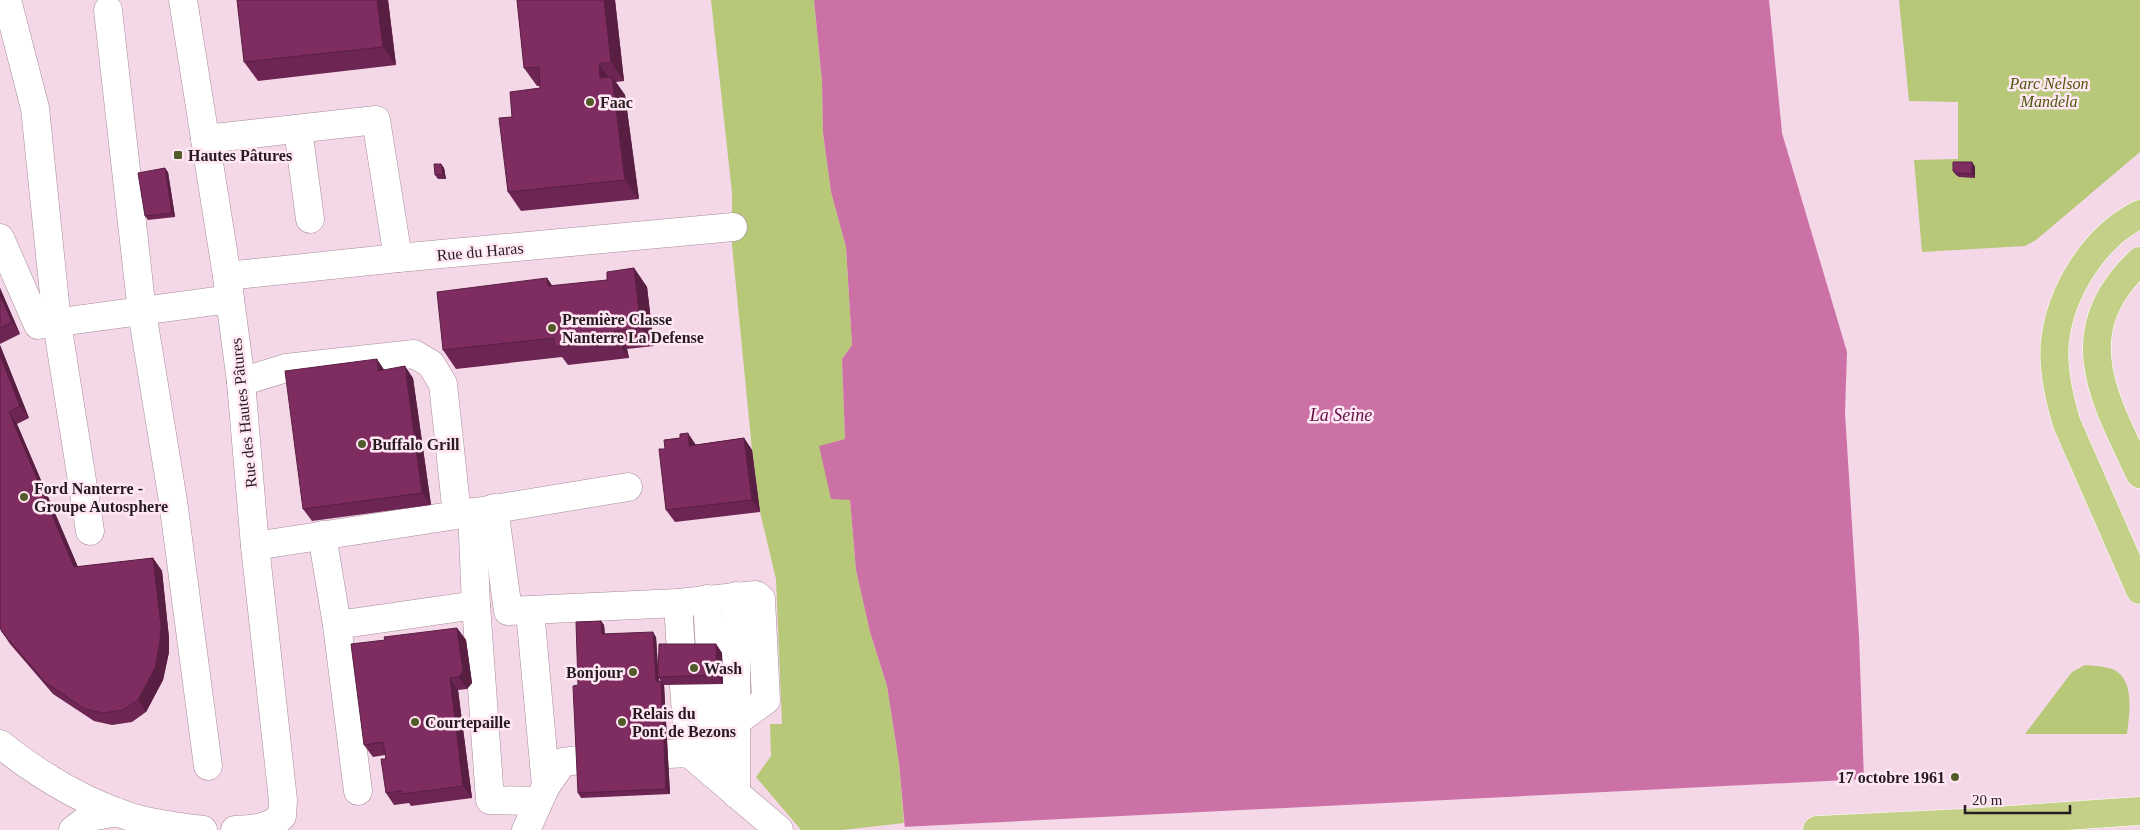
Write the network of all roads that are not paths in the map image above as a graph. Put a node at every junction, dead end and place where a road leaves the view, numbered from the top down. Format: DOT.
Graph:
graph roads {
  1 [pos="7,0"];
  2 [pos="183,0"];
  3 [pos="108,10"];
  4 [pos="298,129"];
  5 [pos="205,139"];
  6 [pos="2140,214"];
  7 [pos="310,219"];
  8 [pos="733,227"];
  9 [pos="0,238"];
  10 [pos="398,258"];
  11 [pos="2140,261"];
  12 [pos="229,288"];
  13 [pos="142,312"];
  14 [pos="56,323"];
  15 [pos="241,382"];
  16 [pos="2140,474"];
  17 [pos="628,487"];
  18 [pos="474,512"];
  19 [pos="90,531"];
  20 [pos="322,536"];
  21 [pos="255,546"];
  22 [pos="2140,590"];
  23 [pos="707,599"];
  24 [pos="678,603"];
  25 [pos="476,605"];
  26 [pos="530,611"];
  27 [pos="337,625"];
  28 [pos="681,652"];
  29 [pos="710,653"];
  30 [pos="711,684"];
  31 [pos="684,686"];
  32 [pos="0,744"];
  33 [pos="579,760"];
  34 [pos="208,766"];
  35 [pos="714,774"];
  36 [pos="358,791"];
  37 [pos="542,793"];
  38 [pos="736,794"];
  39 [pos="2140,811"];
  40 [pos="117,812"];
  41 [pos="73,830"];
  42 [pos="204,830"];
  43 [pos="234,830"];
  44 [pos="526,830"];
  45 [pos="779,830"];
  46 [pos="1817,830"];
  1 -- 14 [label="street"];
  2 -- 5 [label="street, Rue des Hautes Pâtures"];
  3 -- 13 [label="street"];
  4 -- 5 [label="street"];
  4 -- 7 [label="street"];
  4 -- 10 [label="street"];
  5 -- 12 [label="street, Rue des Hautes Pâtures"];
  6 -- 22 [label="main road"];
  8 -- 10 [label="street, Rue du Haras"];
  9 -- 14 [label="street, Rue du Haras"];
  10 -- 12 [label="street, Rue du Haras"];
  11 -- 16 [label="main road"];
  12 -- 13 [label="street, Rue du Haras"];
  12 -- 15 [label="street, Rue des Hautes Pâtures"];
  13 -- 14 [label="street, Rue du Haras"];
  13 -- 34 [label="street"];
  14 -- 19 [label="street"];
  15 -- 18 [label="street"];
  15 -- 21 [label="street, Rue des Hautes Pâtures"];
  17 -- 18 [label="street"];
  18 -- 20 [label="street"];
  18 -- 25 [label="street"];
  18 -- 26 [label="street"];
  20 -- 21 [label="street"];
  20 -- 27 [label="street"];
  21 -- 43 [label="street, Rue des Hautes Pâtures"];
  23 -- 24 [label="street"];
  23 -- 29 [label="street"];
  23 -- 38 [label="street"];
  24 -- 26 [label="street"];
  24 -- 28 [label="street"];
  25 -- 27 [label="street"];
  25 -- 37 [label="street"];
  26 -- 37 [label="street"];
  27 -- 36 [label="street"];
  30 -- 35 [label="street"];
  31 -- 35 [label="street"];
  32 -- 40 [label="street"];
  33 -- 37 [label="street"];
  35 -- 38 [label="street"];
  37 -- 44 [label="street"];
  38 -- 45 [label="street"];
  39 -- 46 [label="main road"];
  40 -- 41 [label="street"];
  40 -- 42 [label="street"];
}
